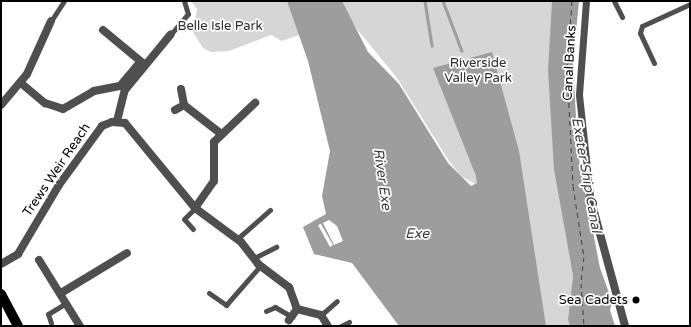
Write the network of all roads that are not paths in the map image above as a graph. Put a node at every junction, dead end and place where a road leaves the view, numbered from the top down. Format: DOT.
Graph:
graph roads {
  1 [pos="64,1"];
  2 [pos="184,1"];
  3 [pos="586,1"];
  4 [pos="614,1"];
  5 [pos="690,4"];
  6 [pos="622,17"];
  7 [pos="51,21"];
  8 [pos="102,30"];
  9 [pos="171,34"];
  10 [pos="142,63"];
  11 [pos="654,63"];
  12 [pos="22,84"];
  13 [pos="180,89"];
  14 [pos="255,103"];
  15 [pos="1,105"];
  16 [pos="184,105"];
  17 [pos="175,110"];
  18 [pos="117,121"];
  19 [pos="220,134"];
  20 [pos="590,197"];
  21 [pos="195,208"];
  22 [pos="270,210"];
  23 [pos="193,229"];
  24 [pos="237,239"];
  25 [pos="276,247"];
  26 [pos="127,253"];
  27 [pos="254,258"];
  28 [pos="40,260"];
  29 [pos="1,264"];
  30 [pos="260,266"];
  31 [pos="61,293"];
  32 [pos="209,293"];
  33 [pos="1,294"];
  34 [pos="337,301"];
  35 [pos="66,303"];
  36 [pos="3,305"];
  37 [pos="297,309"];
  38 [pos="266,311"];
  39 [pos="321,315"];
  40 [pos="290,318"];
  41 [pos="349,322"];
  42 [pos="51,323"];
  43 [pos="18,326"];
  44 [pos="80,326"];
  45 [pos="328,326"];
  46 [pos="341,326"];
  47 [pos="625,326"];
  1 -- 7 [label="lane"];
  2 -- 9 [label="lane"];
  3 -- 20 [label="street, Canal Banks"];
  4 -- 6 [label="lane"];
  5 -- 11 [label="lane"];
  7 -- 12 [label="street"];
  8 -- 10 [label="street"];
  9 -- 10 [label="street"];
  10 -- 12 [label="street"];
  10 -- 18 [label="street"];
  12 -- 15 [label="street"];
  13 -- 16 [label="street"];
  14 -- 19 [label="street"];
  16 -- 17 [label="street"];
  16 -- 19 [label="street"];
  18 -- 21 [label="street"];
  18 -- 29 [label="street, Trews Weir Reach"];
  19 -- 21 [label="street"];
  20 -- 47 [label="street"];
  21 -- 23 [label="lane"];
  21 -- 24 [label="street"];
  22 -- 24 [label="lane"];
  24 -- 27 [label="street"];
  25 -- 27 [label="lane"];
  26 -- 31 [label="street"];
  27 -- 30 [label="street"];
  28 -- 31 [label="street"];
  30 -- 32 [label="lane"];
  30 -- 37 [label="street"];
  31 -- 35 [label="street"];
  33 -- 36 [label="main road"];
  34 -- 39 [label="lane"];
  35 -- 42 [label="lane"];
  35 -- 44 [label="street"];
  36 -- 43 [label="main road"];
  37 -- 39 [label="street"];
  37 -- 40 [label="street"];
  38 -- 40 [label="lane"];
  39 -- 45 [label="street"];
  41 -- 46 [label="lane"];
}
